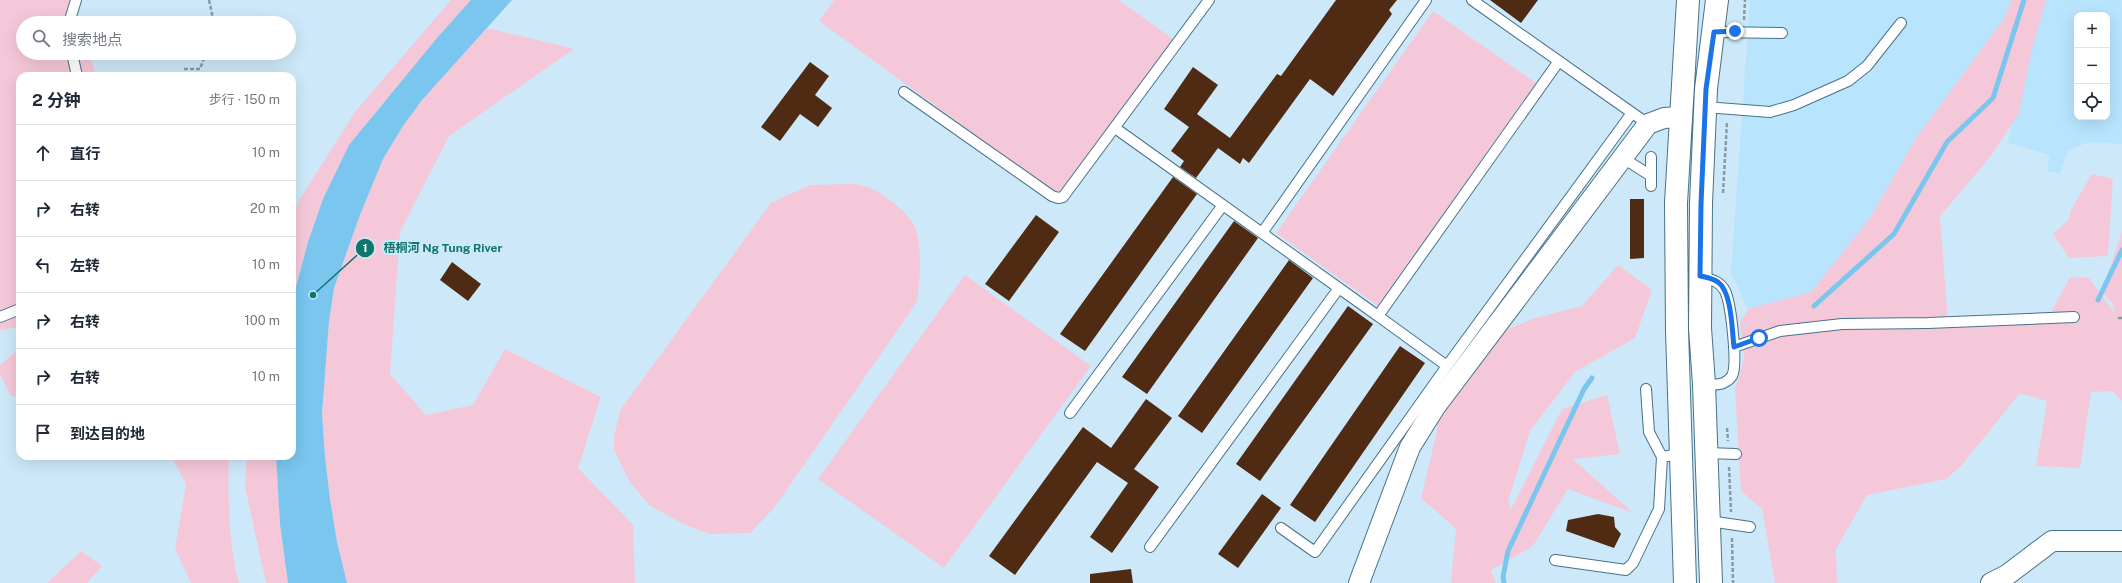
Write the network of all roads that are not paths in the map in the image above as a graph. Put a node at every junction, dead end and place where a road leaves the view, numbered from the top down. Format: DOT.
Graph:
graph roads {
  1 [pos="76,0"];
  2 [pos="1209,0"];
  3 [pos="1426,0"];
  4 [pos="1472,0"];
  5 [pos="1688,0"];
  6 [pos="1717,0"];
  7 [pos="71,16"];
  8 [pos="1901,23"];
  9 [pos="1714,32"];
  10 [pos="1782,32"];
  11 [pos="74,60"];
  12 [pos="1559,61"];
  13 [pos="76,72"];
  14 [pos="904,92"];
  15 [pos="1705,107"];
  16 [pos="1680,117"];
  17 [pos="1640,118"];
  18 [pos="1115,128"];
  19 [pos="1623,158"];
  20 [pos="1651,158"];
  21 [pos="1651,176"];
  22 [pos="1651,186"];
  23 [pos="1223,205"];
  24 [pos="1262,233"];
  25 [pos="1700,276"];
  26 [pos="1339,288"];
  27 [pos="16,311"];
  28 [pos="1378,316"];
  29 [pos="0,317"];
  30 [pos="2074,317"];
  31 [pos="1734,347"];
  32 [pos="1447,366"];
  33 [pos="1704,384"];
  34 [pos="1646,389"];
  35 [pos="1070,413"];
  36 [pos="1706,453"];
  37 [pos="1671,456"];
  38 [pos="1732,458"];
  39 [pos="1709,521"];
  40 [pos="1750,527"];
  41 [pos="1282,528"];
  42 [pos="2122,541"];
  43 [pos="1150,547"];
  44 [pos="1555,560"];
  45 [pos="1359,583"];
  46 [pos="1685,583"];
  47 [pos="1711,583"];
  48 [pos="1991,583"];
  1 -- 7 [label="lane"];
  2 -- 18 [label="lane"];
  3 -- 24 [label="lane"];
  4 -- 12 [label="lane"];
  5 -- 16 [label="main road"];
  6 -- 9 [label="main road"];
  8 -- 15 [label="lane"];
  9 -- 10 [label="lane"];
  9 -- 15 [label="main road"];
  11 -- 13 [label="lane"];
  12 -- 17 [label="lane"];
  12 -- 28 [label="lane"];
  14 -- 18 [label="lane"];
  15 -- 25 [label="main road"];
  16 -- 17 [label="street"];
  16 -- 37 [label="main road"];
  17 -- 19 [label="street"];
  17 -- 32 [label="lane"];
  18 -- 23 [label="lane"];
  19 -- 21 [label="lane"];
  19 -- 45 [label="street"];
  20 -- 21 [label="lane"];
  21 -- 22 [label="lane"];
  23 -- 24 [label="lane"];
  23 -- 35 [label="lane"];
  24 -- 26 [label="lane"];
  25 -- 31 [label="lane"];
  25 -- 33 [label="main road"];
  26 -- 28 [label="lane"];
  26 -- 43 [label="lane"];
  27 -- 29 [label="lane"];
  28 -- 32 [label="lane"];
  30 -- 31 [label="lane"];
  31 -- 33 [label="lane"];
  32 -- 41 [label="lane"];
  33 -- 36 [label="main road"];
  34 -- 37 [label="lane"];
  36 -- 38 [label="lane"];
  36 -- 39 [label="main road"];
  37 -- 44 [label="lane"];
  37 -- 46 [label="main road"];
  39 -- 40 [label="lane"];
  39 -- 47 [label="main road"];
  42 -- 48 [label="street"];
}
